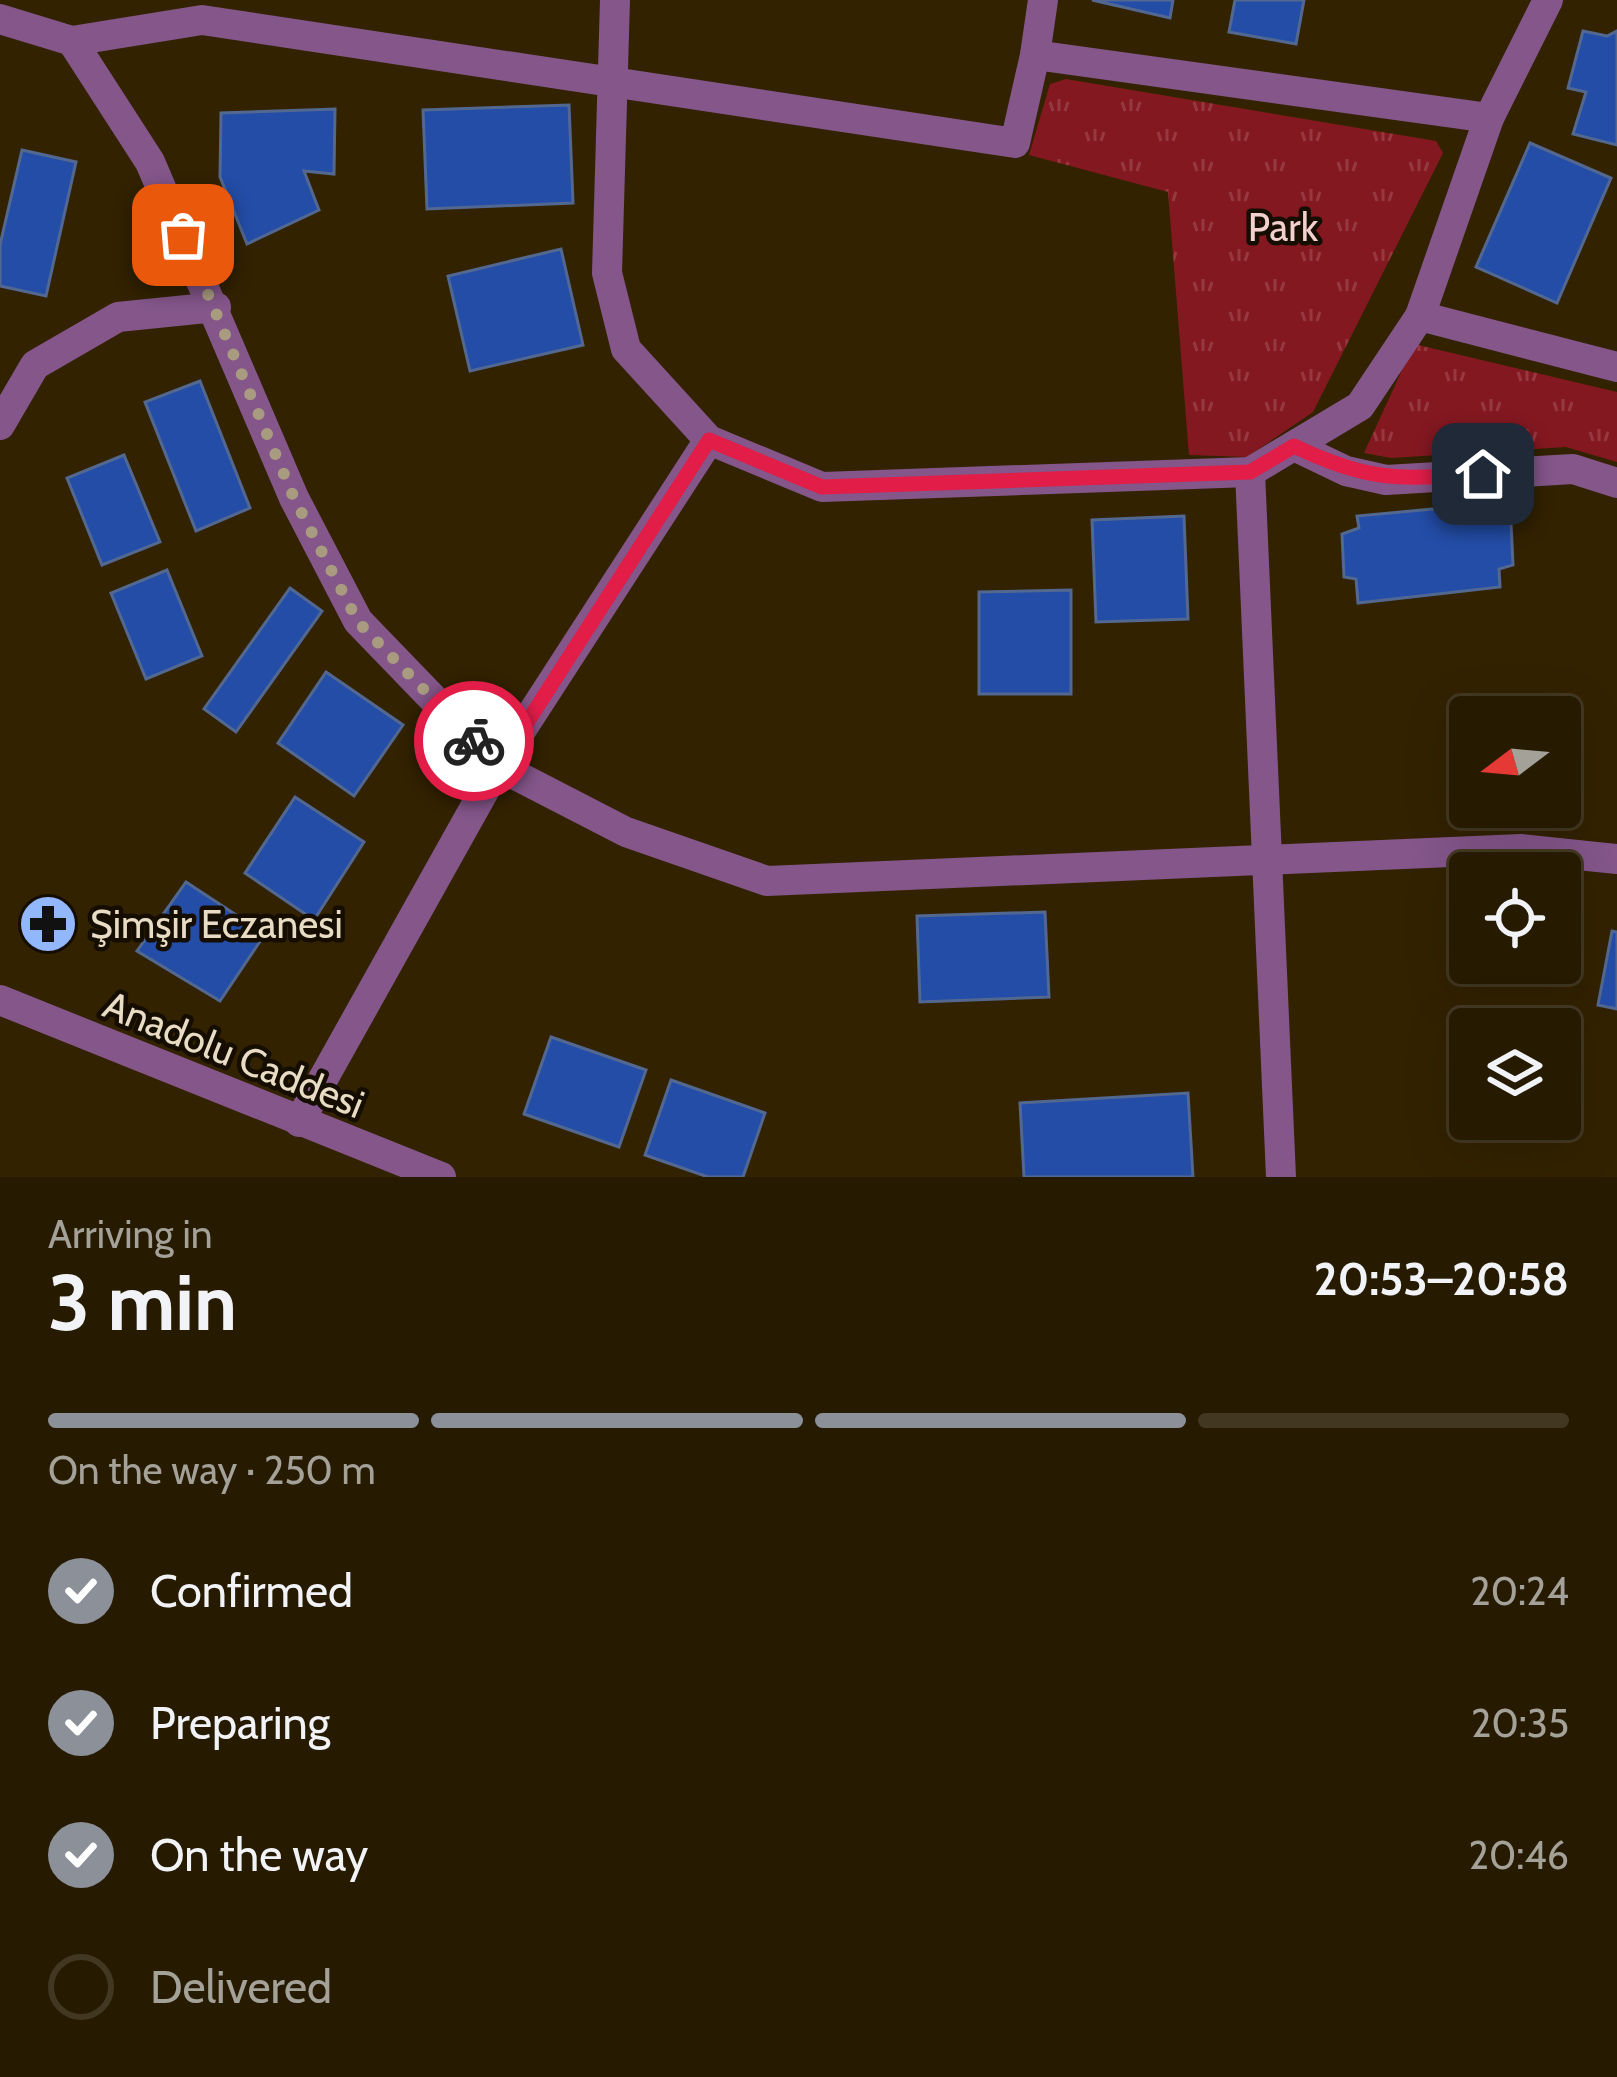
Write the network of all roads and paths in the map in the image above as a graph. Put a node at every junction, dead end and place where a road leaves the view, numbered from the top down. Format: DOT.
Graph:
graph roads {
  1 [pos="614,0"];
  2 [pos="1043,0"];
  3 [pos="1548,0"];
  4 [pos="0,19"];
  5 [pos="72,41"];
  6 [pos="1035,55"];
  7 [pos="613,80"];
  8 [pos="1489,118"];
  9 [pos="216,307"];
  10 [pos="1420,316"];
  11 [pos="1617,367"];
  12 [pos="0,424"];
  13 [pos="709,440"];
  14 [pos="1294,446"];
  15 [pos="1250,472"];
  16 [pos="1617,483"];
  17 [pos="499,766"];
  18 [pos="1265,859"];
  19 [pos="1617,859"];
  20 [pos="0,1000"];
  21 [pos="299,1122"];
  22 [pos="441,1177"];
  23 [pos="1281,1177"];
  1 -- 7 [label="street"];
  2 -- 6 [label="street"];
  3 -- 8 [label="street"];
  4 -- 5 [label="street"];
  5 -- 7 [label="street"];
  5 -- 9 [label="street"];
  6 -- 7 [label="street"];
  6 -- 8 [label="street"];
  7 -- 13 [label="street"];
  8 -- 10 [label="street"];
  9 -- 12 [label="street"];
  9 -- 17 [label="street"];
  10 -- 11 [label="street"];
  10 -- 14 [label="street"];
  13 -- 15 [label="street"];
  13 -- 17 [label="street"];
  14 -- 15 [label="street"];
  14 -- 16 [label="street"];
  15 -- 18 [label="street"];
  17 -- 18 [label="street"];
  17 -- 21 [label="street"];
  18 -- 19 [label="street"];
  18 -- 23 [label="street"];
  20 -- 21 [label="street, Anadolu Caddesi"];
  21 -- 22 [label="street, Anadolu Caddesi"];
}
